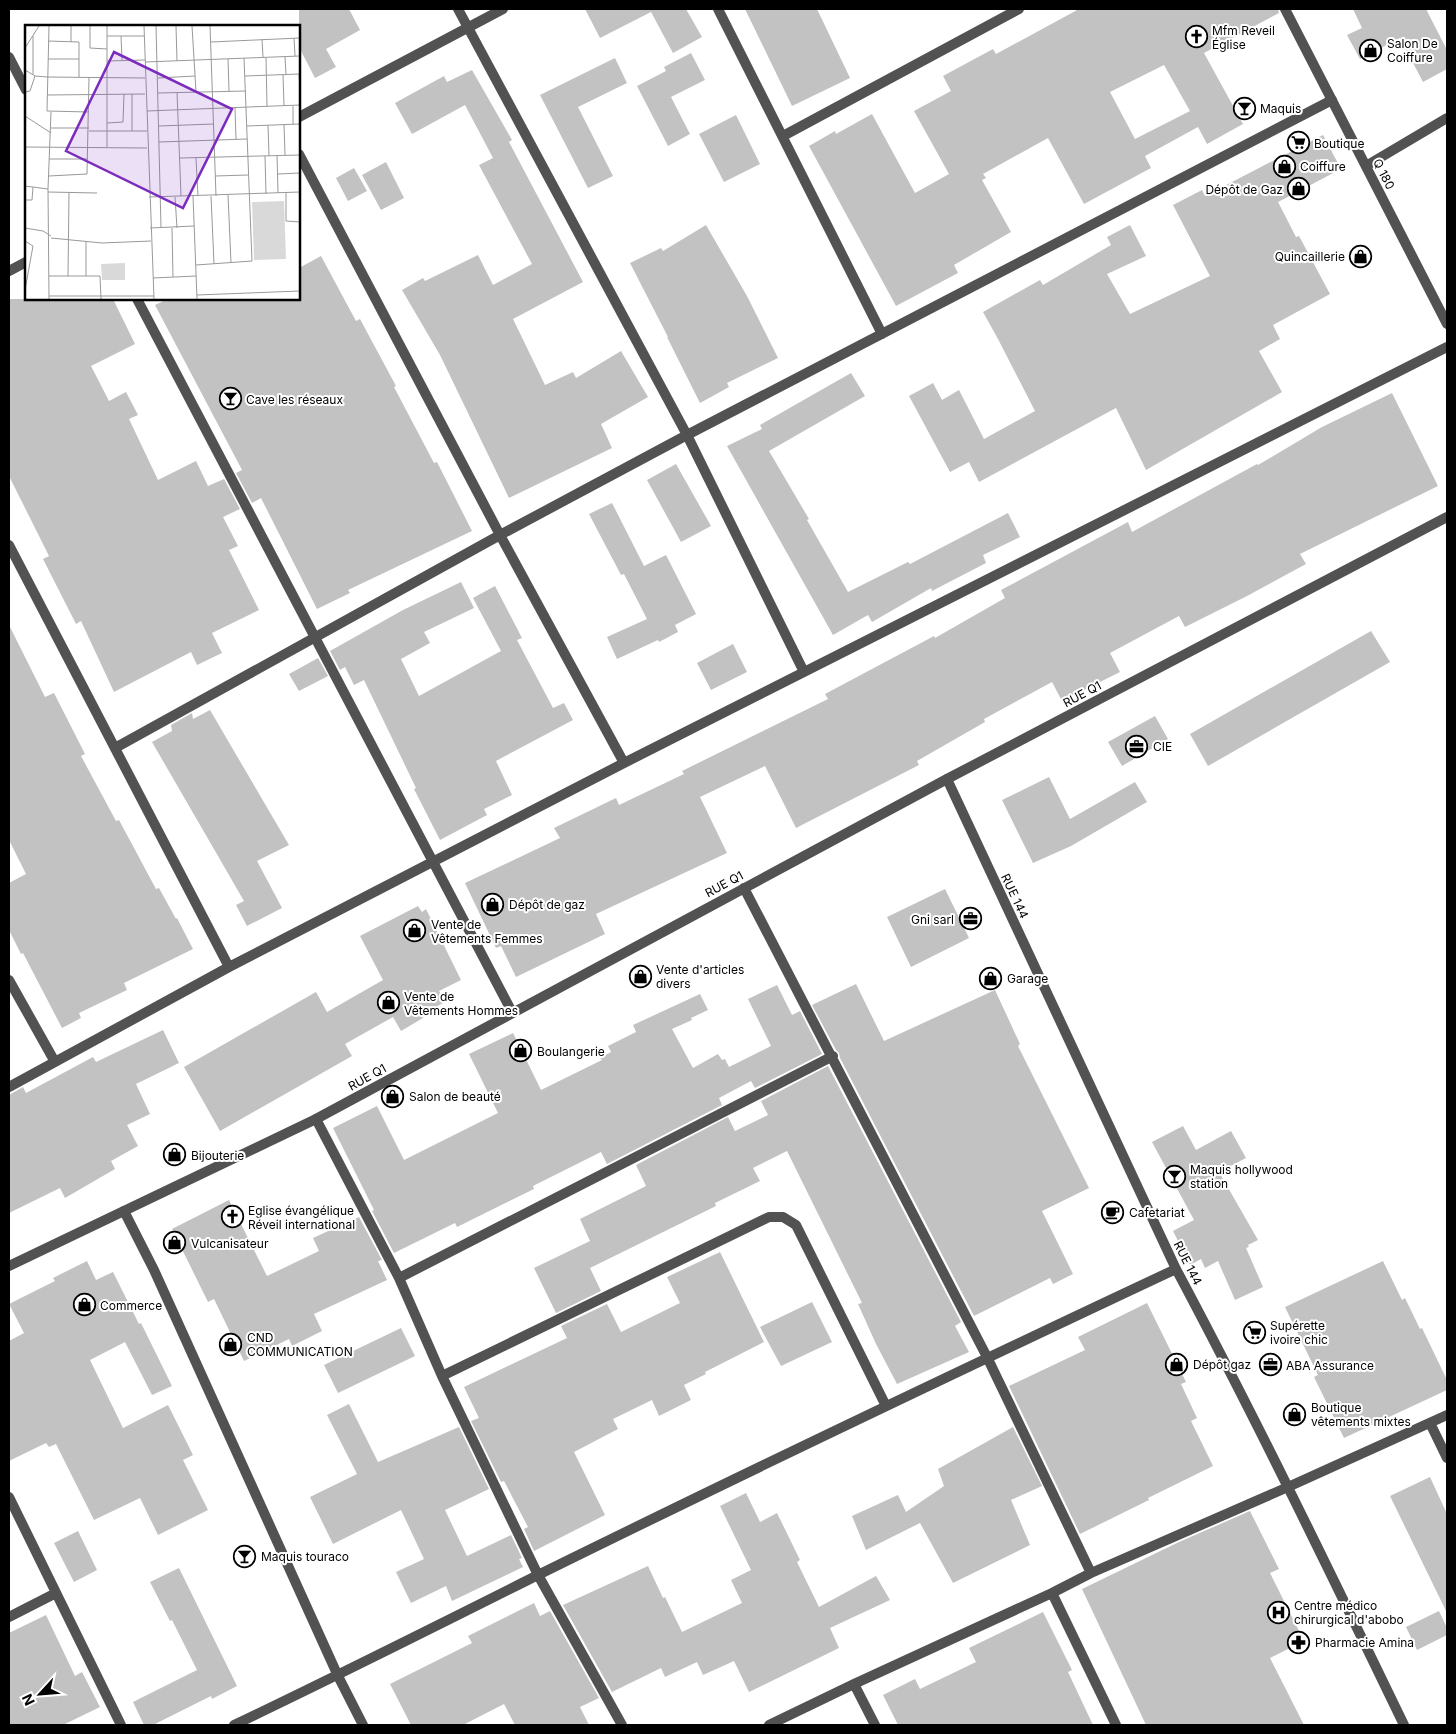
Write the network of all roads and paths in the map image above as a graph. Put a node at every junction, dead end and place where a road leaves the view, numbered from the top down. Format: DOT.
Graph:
graph roads {
  1 [pos="458,9"];
  2 [pos="503,9"];
  3 [pos="718,9"];
  4 [pos="1019,9"];
  5 [pos="1285,9"];
  6 [pos="468,27"];
  7 [pos="9,57"];
  8 [pos="25,88"];
  9 [pos="1332,100"];
  10 [pos="300,116"];
  11 [pos="1447,118"];
  12 [pos="783,136"];
  13 [pos="300,156"];
  14 [pos="1366,166"];
  15 [pos="25,263"];
  16 [pos="9,271"];
  17 [pos="138,300"];
  18 [pos="1447,324"];
  19 [pos="882,334"];
  20 [pos="1447,347"];
  21 [pos="687,435"];
  22 [pos="1447,517"];
  23 [pos="500,535"];
  24 [pos="9,545"];
  25 [pos="315,637"];
  26 [pos="804,672"];
  27 [pos="115,748"];
  28 [pos="624,763"];
  29 [pos="946,779"];
  30 [pos="433,862"];
  31 [pos="744,888"];
  32 [pos="229,967"];
  33 [pos="9,980"];
  34 [pos="512,1012"];
  35 [pos="832,1056"];
  36 [pos="55,1062"];
  37 [pos="9,1087"];
  38 [pos="316,1119"];
  39 [pos="124,1211"];
  40 [pos="9,1266"];
  41 [pos="1176,1269"];
  42 [pos="399,1278"];
  43 [pos="988,1357"];
  44 [pos="442,1376"];
  45 [pos="886,1406"];
  46 [pos="1447,1415"];
  47 [pos="1430,1423"];
  48 [pos="1447,1458"];
  49 [pos="1288,1487"];
  50 [pos="9,1497"];
  51 [pos="1091,1573"];
  52 [pos="538,1575"];
  53 [pos="56,1593"];
  54 [pos="1052,1594"];
  55 [pos="9,1617"];
  56 [pos="338,1676"];
  57 [pos="854,1684"];
  58 [pos="121,1725"];
  59 [pos="234,1725"];
  60 [pos="363,1725"];
  61 [pos="622,1725"];
  62 [pos="769,1725"];
  63 [pos="874,1725"];
  64 [pos="1116,1725"];
  65 [pos="1404,1725"];
  1 -- 6 [label="street"];
  2 -- 6 [label="street"];
  3 -- 12 [label="street"];
  4 -- 12 [label="street"];
  5 -- 9 [label="street, Q 180"];
  6 -- 10 [label="street"];
  6 -- 21 [label="street"];
  7 -- 8 [label="street"];
  9 -- 14 [label="street, Q 180"];
  9 -- 19 [label="street"];
  11 -- 14 [label="street"];
  12 -- 19 [label="street"];
  13 -- 23 [label="street"];
  14 -- 18 [label="street, Q 180"];
  15 -- 16 [label="street"];
  17 -- 25 [label="street"];
  19 -- 21 [label="street"];
  20 -- 26 [label="street"];
  21 -- 23 [label="street"];
  21 -- 26 [label="street"];
  22 -- 29 [label="street, RUE Q1"];
  23 -- 25 [label="street"];
  23 -- 28 [label="street"];
  24 -- 27 [label="street"];
  25 -- 27 [label="street"];
  25 -- 30 [label="street"];
  26 -- 28 [label="street"];
  27 -- 32 [label="street"];
  28 -- 30 [label="street"];
  29 -- 31 [label="street, RUE Q1"];
  29 -- 41 [label="street, RUE 144"];
  30 -- 32 [label="street"];
  30 -- 34 [label="street"];
  31 -- 34 [label="street, RUE Q1"];
  31 -- 35 [label="street"];
  32 -- 36 [label="street"];
  33 -- 36 [label="street"];
  34 -- 38 [label="street, RUE Q1"];
  35 -- 42 [label="street"];
  35 -- 43 [label="street"];
  36 -- 37 [label="street"];
  38 -- 39 [label="street, RUE Q1"];
  38 -- 42 [label="street"];
  39 -- 40 [label="street, RUE Q1"];
  39 -- 56 [label="street"];
  41 -- 43 [label="street"];
  41 -- 49 [label="street, RUE 144"];
  42 -- 44 [label="street"];
  43 -- 45 [label="street"];
  43 -- 51 [label="street"];
  44 -- 45 [label="street"];
  44 -- 52 [label="street"];
  45 -- 52 [label="street"];
  46 -- 47 [label="street"];
  47 -- 48 [label="street"];
  47 -- 49 [label="street"];
  49 -- 51 [label="street"];
  49 -- 65 [label="street, RUE 144"];
  50 -- 53 [label="street"];
  51 -- 54 [label="street"];
  52 -- 56 [label="street"];
  52 -- 61 [label="street"];
  53 -- 55 [label="street"];
  53 -- 58 [label="street"];
  54 -- 57 [label="street"];
  54 -- 64 [label="street"];
  56 -- 59 [label="street"];
  56 -- 60 [label="street"];
  57 -- 62 [label="street"];
  57 -- 63 [label="street"];
}
